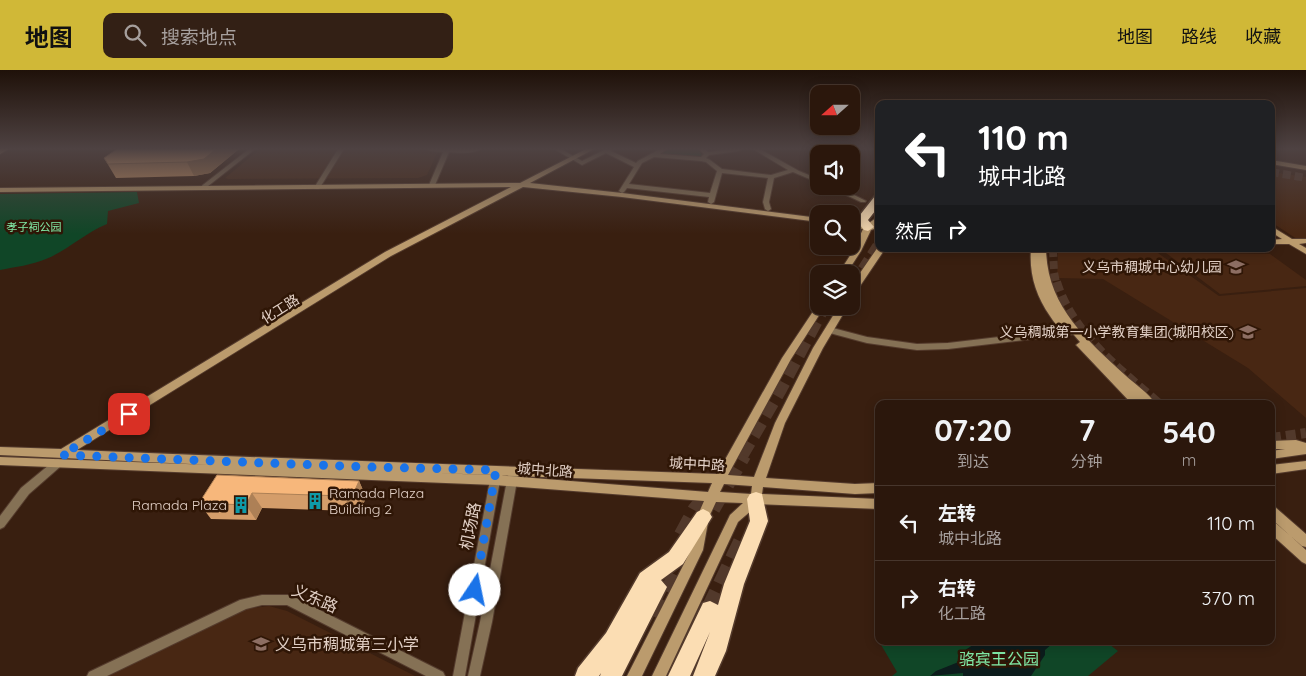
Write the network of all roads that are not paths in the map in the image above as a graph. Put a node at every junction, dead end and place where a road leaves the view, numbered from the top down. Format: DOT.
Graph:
graph roads {
  1 [pos="217,177"];
  2 [pos="324,177"];
  3 [pos="435,177"];
  4 [pos="538,177"];
  5 [pos="630,177"];
  6 [pos="718,177"];
  7 [pos="766,177"];
  8 [pos="771,178"];
  9 [pos="210,183"];
  10 [pos="433,183"];
  11 [pos="0,184"];
  12 [pos="525,184"];
  13 [pos="319,185"];
  14 [pos="624,188"];
  15 [pos="201,189"];
  16 [pos="0,190"];
  17 [pos="850,195"];
  18 [pos="712,198"];
  19 [pos="863,201"];
  20 [pos="875,207"];
  21 [pos="768,209"];
  22 [pos="810,214"];
  23 [pos="810,219"];
  24 [pos="868,223"];
  25 [pos="1275,231"];
  26 [pos="1306,241"];
  27 [pos="1275,242"];
  28 [pos="1291,242"];
  29 [pos="878,252"];
  30 [pos="1034,252"];
  31 [pos="1042,252"];
  32 [pos="1306,252"];
  33 [pos="848,265"];
  34 [pos="860,279"];
  35 [pos="815,315"];
  36 [pos="839,315"];
  37 [pos="830,330"];
  38 [pos="1073,332"];
  39 [pos="1134,400"];
  40 [pos="1147,400"];
  41 [pos="1275,445"];
  42 [pos="1306,449"];
  43 [pos="0,451"];
  44 [pos="1275,454"];
  45 [pos="60,459"];
  46 [pos="0,461"];
  47 [pos="1306,465"];
  48 [pos="1275,469"];
  49 [pos="496,475"];
  50 [pos="513,477"];
  51 [pos="720,480"];
  52 [pos="875,488"];
  53 [pos="757,491"];
  54 [pos="712,497"];
  55 [pos="875,504"];
  56 [pos="1275,515"];
  57 [pos="702,517"];
  58 [pos="0,524"];
  59 [pos="1275,530"];
  60 [pos="1306,542"];
  61 [pos="1306,558"];
  62 [pos="734,584"];
  63 [pos="657,587"];
  64 [pos="710,610"];
  65 [pos="614,640"];
  66 [pos="93,676"];
  67 [pos="439,676"];
  68 [pos="458,676"];
  69 [pos="474,676"];
  70 [pos="586,676"];
  71 [pos="598,676"];
  72 [pos="611,676"];
  73 [pos="634,676"];
  74 [pos="659,676"];
  75 [pos="679,676"];
  76 [pos="693,676"];
  77 [pos="704,676"];
  1 -- 9 [label="street"];
  2 -- 13 [label="street"];
  3 -- 10 [label="street"];
  4 -- 12 [label="street, 化工路"];
  5 -- 14 [label="street"];
  6 -- 18 [label="street"];
  7 -- 8 [label="street"];
  8 -- 21 [label="street"];
  9 -- 11 [label="street"];
  9 -- 13 [label="street"];
  9 -- 15 [label="street"];
  10 -- 12 [label="street"];
  10 -- 13 [label="street"];
  12 -- 14 [label="street"];
  12 -- 23 [label="street"];
  12 -- 45 [label="street, 化工路"];
  13 -- 15 [label="street"];
  14 -- 18 [label="street"];
  15 -- 16 [label="street"];
  17 -- 19 [label="street"];
  18 -- 21 [label="street"];
  20 -- 24 [label="highway"];
  21 -- 22 [label="street"];
  24 -- 33 [label="street"];
  25 -- 28 [label="street"];
  26 -- 28 [label="street"];
  27 -- 28 [label="street"];
  28 -- 32 [label="street"];
  29 -- 34 [label="street"];
  30 -- 38 [label="street"];
  31 -- 38 [label="street"];
  35 -- 51 [label="street"];
  36 -- 37 [label="street"];
  37 -- 38 [label="street"];
  37 -- 53 [label="street"];
  38 -- 39 [label="street"];
  38 -- 40 [label="street"];
  41 -- 42 [label="street"];
  42 -- 44 [label="street"];
  43 -- 45 [label="street, 城中北路"];
  45 -- 46 [label="street, 城中北路"];
  45 -- 49 [label="street, 城中北路"];
  45 -- 58 [label="street, 化工路"];
  47 -- 48 [label="street"];
  49 -- 50 [label="street, 城中北路"];
  49 -- 68 [label="street, 机场路"];
  50 -- 51 [label="street, 城中中路"];
  50 -- 54 [label="street, 城中北路"];
  50 -- 69 [label="street"];
  51 -- 53 [label="street, 城中中路"];
  51 -- 54 [label="street"];
  52 -- 53 [label="street, 城中中路"];
  53 -- 54 [label="street, 城中北路"];
  53 -- 55 [label="street, 城中北路"];
  53 -- 62 [label="highway"];
  53 -- 74 [label="street"];
  54 -- 57 [label="street"];
  56 -- 60 [label="street"];
  57 -- 65 [label="highway"];
  57 -- 73 [label="street"];
  59 -- 61 [label="street"];
  62 -- 76 [label="highway"];
  62 -- 77 [label="highway"];
  63 -- 72 [label="highway"];
  64 -- 75 [label="highway"];
  65 -- 70 [label="highway"];
  65 -- 71 [label="highway"];
  66 -- 67 [label="street, 义东路"];
}
